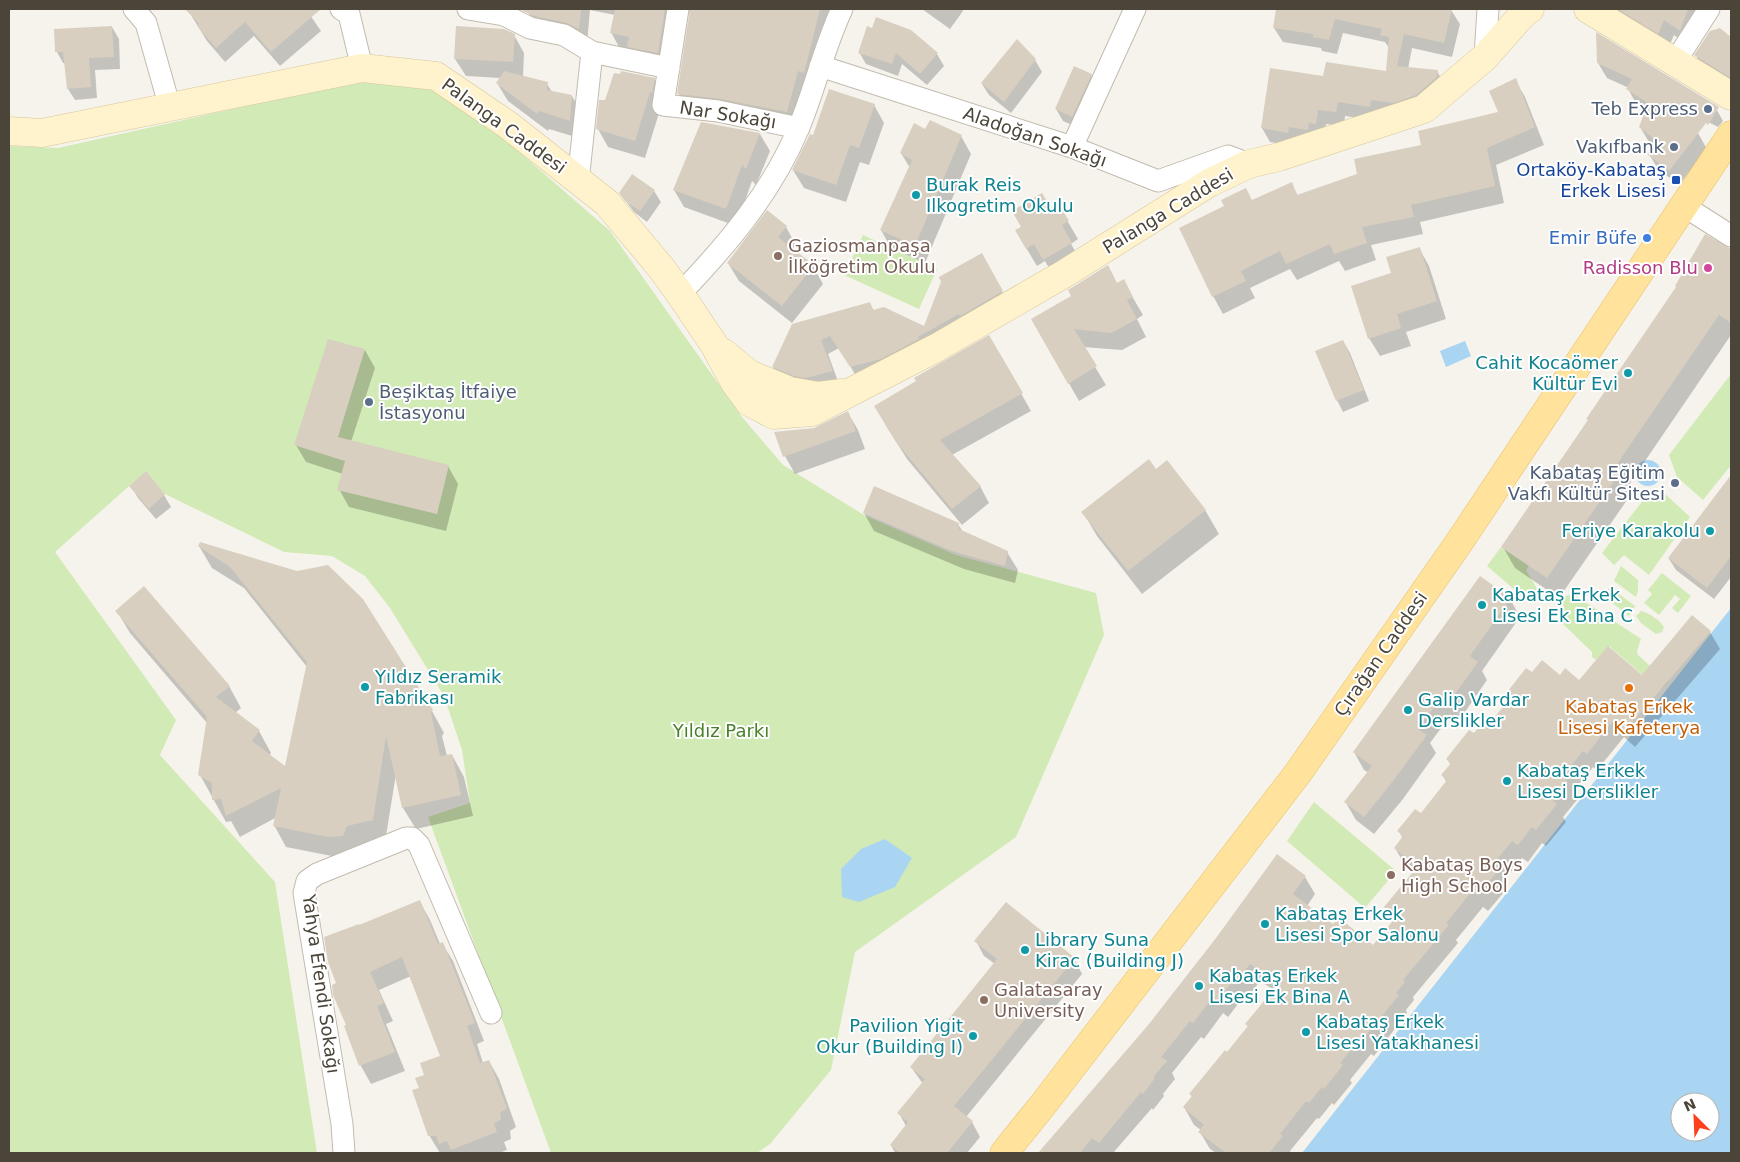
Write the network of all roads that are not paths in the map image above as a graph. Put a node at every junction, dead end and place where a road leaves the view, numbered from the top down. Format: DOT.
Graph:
graph roads {
  1 [pos="134,9"];
  2 [pos="468,9"];
  3 [pos="678,9"];
  4 [pos="842,9"];
  5 [pos="1135,9"];
  6 [pos="1488,9"];
  7 [pos="1530,9"];
  8 [pos="1588,9"];
  9 [pos="1709,9"];
  10 [pos="347,11"];
  11 [pos="592,52"];
  12 [pos="1485,57"];
  13 [pos="1675,62"];
  14 [pos="820,66"];
  15 [pos="362,68"];
  16 [pos="668,68"];
  17 [pos="1731,96"];
  18 [pos="170,108"];
  19 [pos="799,128"];
  20 [pos="9,131"];
  21 [pos="1731,135"];
  22 [pos="1072,147"];
  23 [pos="1249,164"];
  24 [pos="578,181"];
  25 [pos="1684,206"];
  26 [pos="1731,236"];
  27 [pos="680,294"];
  28 [pos="491,1013"];
  29 [pos="344,1153"];
  30 [pos="1004,1153"];
  1 -- 18 [label="street"];
  2 -- 11 [label="street"];
  3 -- 16 [label="street, Nar Sokağı"];
  4 -- 14 [label="street"];
  5 -- 22 [label="street"];
  6 -- 12 [label="street"];
  7 -- 12 [label="main road, Palanga Caddesi"];
  8 -- 13 [label="main road"];
  9 -- 13 [label="street"];
  10 -- 15 [label="street"];
  11 -- 16 [label="street"];
  11 -- 24 [label="street"];
  12 -- 23 [label="main road, Palanga Caddesi"];
  13 -- 17 [label="main road"];
  14 -- 19 [label="street"];
  14 -- 22 [label="street, Aladoğan Sokağı"];
  15 -- 18 [label="main road, Palanga Caddesi"];
  15 -- 24 [label="main road, Palanga Caddesi"];
  16 -- 19 [label="street, Nar Sokağı"];
  18 -- 20 [label="main road, Palanga Caddesi"];
  19 -- 27 [label="street"];
  21 -- 25 [label="main road, Çırağan Caddesi"];
  22 -- 23 [label="street, Aladoğan Sokağı"];
  23 -- 27 [label="main road, Palanga Caddesi"];
  24 -- 27 [label="main road, Palanga Caddesi"];
  25 -- 26 [label="street"];
  25 -- 30 [label="main road, Çırağan Caddesi"];
  28 -- 29 [label="street, Yahya Efendi Sokağı"];
}
